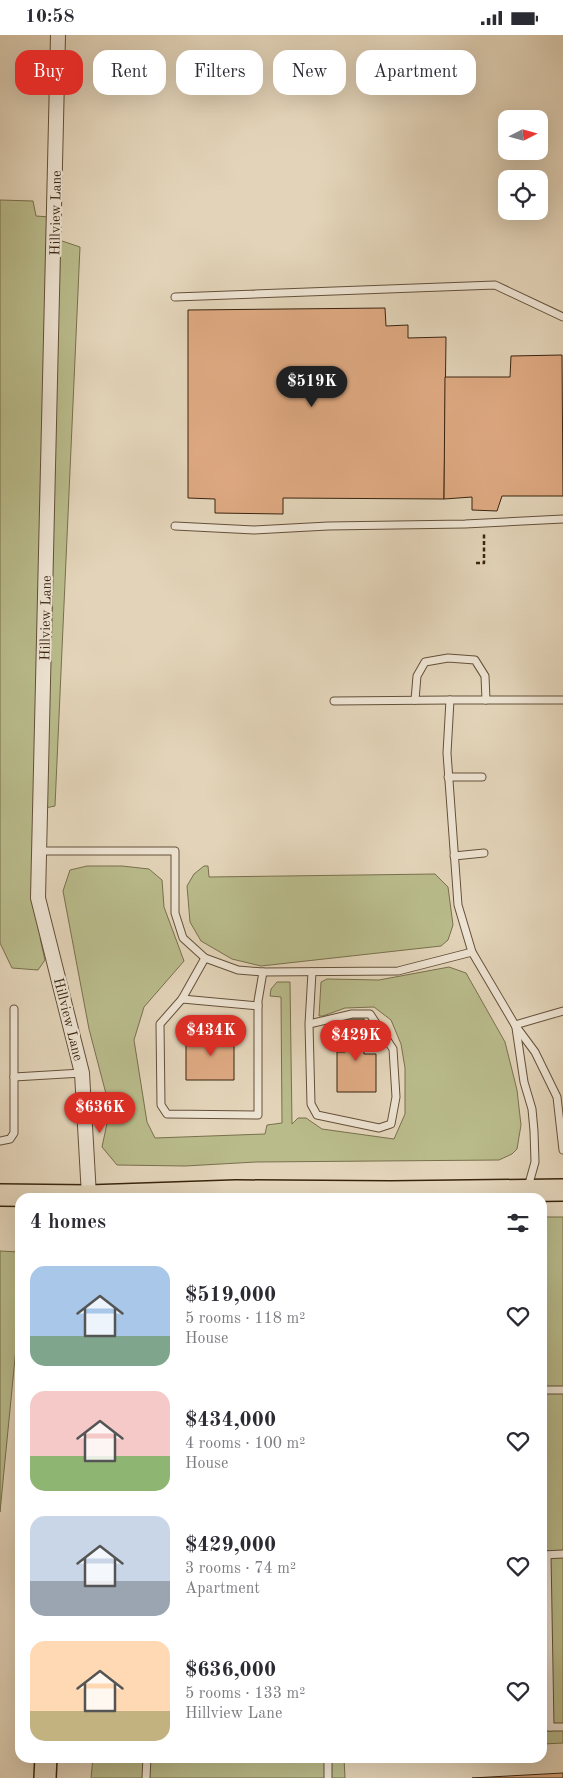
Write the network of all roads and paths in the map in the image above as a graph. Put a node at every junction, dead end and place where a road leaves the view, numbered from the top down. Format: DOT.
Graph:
graph roads {
  1 [pos="58,35"];
  2 [pos="175,297"];
  3 [pos="563,317"];
  4 [pos="563,519"];
  5 [pos="484,523"];
  6 [pos="175,526"];
  7 [pos="476,563"];
  8 [pos="415,700"];
  9 [pos="486,700"];
  10 [pos="334,701"];
  11 [pos="450,701"];
  12 [pos="563,701"];
  13 [pos="448,777"];
  14 [pos="482,777"];
  15 [pos="40,851"];
  16 [pos="484,853"];
  17 [pos="454,856"];
  18 [pos="472,952"];
  19 [pos="205,958"];
  20 [pos="312,971"];
  21 [pos="263,972"];
  22 [pos="182,999"];
  23 [pos="258,1006"];
  24 [pos="14,1009"];
  25 [pos="563,1011"];
  26 [pos="309,1024"];
  27 [pos="515,1025"];
  28 [pos="82,1073"];
  29 [pos="14,1077"];
  30 [pos="0,1141"];
  31 [pos="563,1150"];
  32 [pos="563,1190"];
  33 [pos="89,1193"];
  34 [pos="187,1193"];
  35 [pos="314,1193"];
  36 [pos="527,1193"];
  37 [pos="536,1193"];
  38 [pos="0,1195"];
  39 [pos="15,1195"];
  40 [pos="547,1390"];
  41 [pos="563,1390"];
  42 [pos="563,1554"];
  43 [pos="547,1555"];
  44 [pos="547,1727"];
  45 [pos="563,1727"];
  46 [pos="46,1763"];
  47 [pos="147,1763"];
  48 [pos="328,1763"];
  49 [pos="45,1778"];
  50 [pos="146,1778"];
  51 [pos="328,1778"];
  1 -- 15 [label="street, Hillview Lane"];
  2 -- 3 [label="lane"];
  4 -- 5 [label="lane"];
  5 -- 6 [label="lane"];
  5 -- 7 [label="path"];
  8 -- 9 [label="lane"];
  8 -- 10 [label="lane"];
  8 -- 11 [label="lane"];
  9 -- 11 [label="lane"];
  9 -- 12 [label="lane"];
  11 -- 13 [label="lane"];
  13 -- 14 [label="lane"];
  13 -- 17 [label="lane"];
  15 -- 19 [label="lane"];
  15 -- 28 [label="street, Hillview Lane"];
  16 -- 17 [label="lane"];
  17 -- 18 [label="lane"];
  18 -- 20 [label="lane"];
  18 -- 27 [label="lane"];
  19 -- 21 [label="lane"];
  19 -- 22 [label="lane"];
  20 -- 21 [label="lane"];
  20 -- 26 [label="lane"];
  21 -- 23 [label="lane"];
  22 -- 23 [label="lane"];
  22 -- 23 [label="lane"];
  24 -- 29 [label="lane"];
  25 -- 27 [label="lane"];
  26 -- 26 [label="lane"];
  27 -- 31 [label="lane"];
  27 -- 36 [label="lane"];
  28 -- 29 [label="lane"];
  28 -- 33 [label="street, Hillview Lane"];
  29 -- 30 [label="lane"];
  32 -- 37 [label="main road"];
  34 -- 35 [label="main road"];
  38 -- 39 [label="main road"];
  40 -- 41 [label="lane"];
  42 -- 43 [label="lane"];
  44 -- 45 [label="lane"];
  46 -- 49 [label="main road"];
  47 -- 50 [label="lane"];
  48 -- 51 [label="lane"];
}
